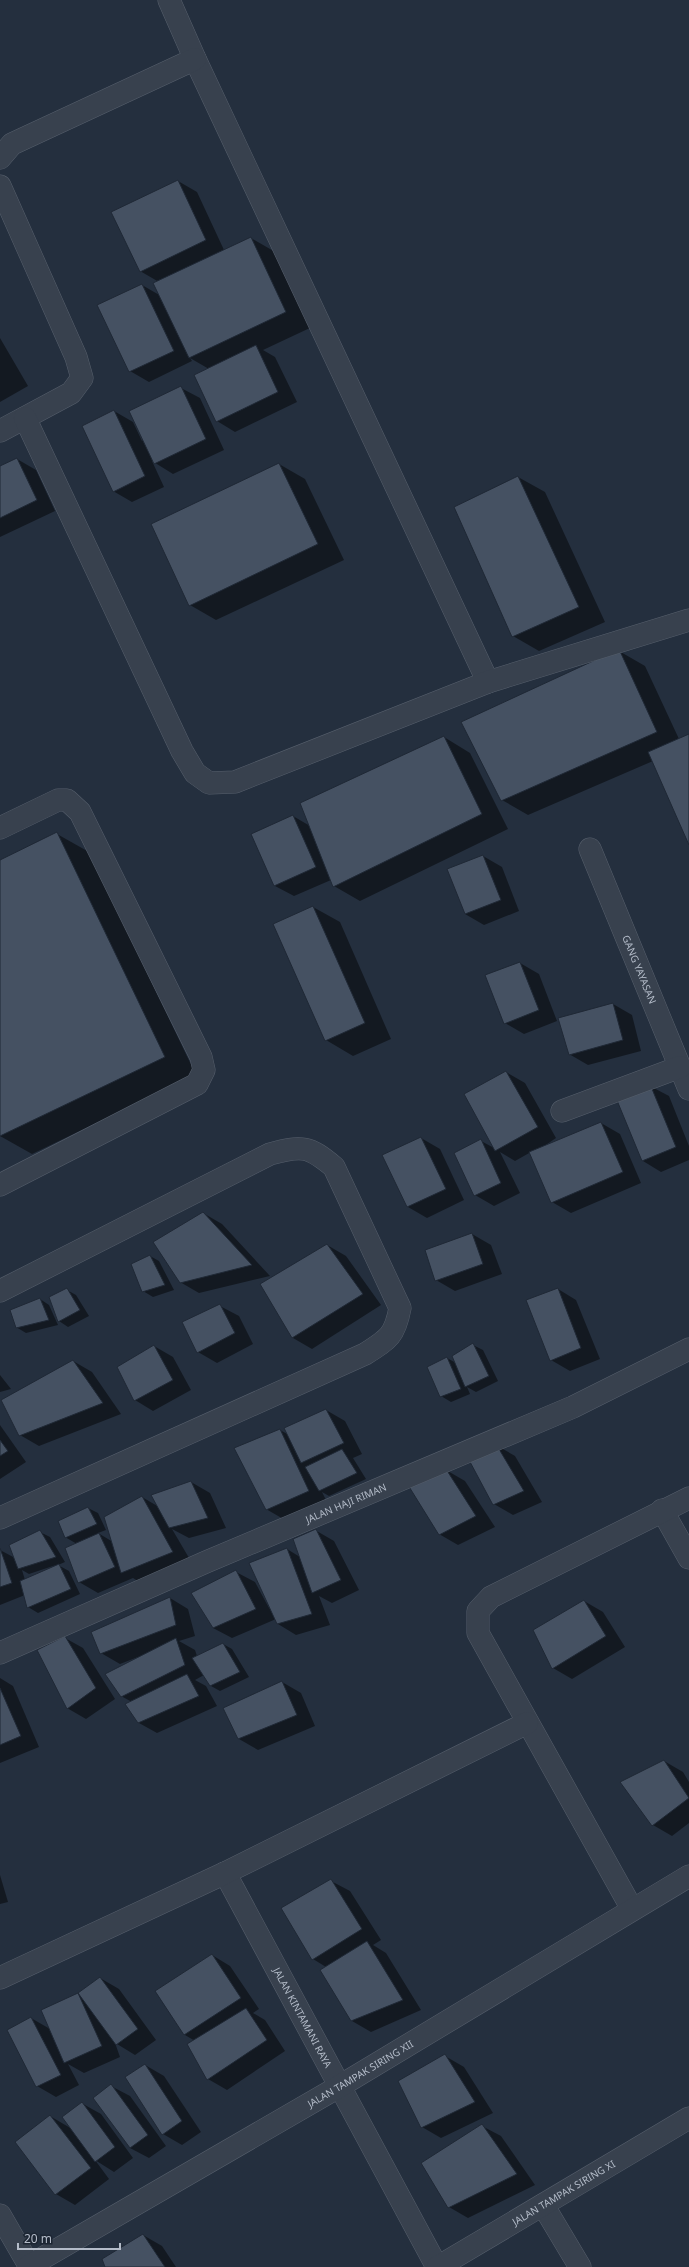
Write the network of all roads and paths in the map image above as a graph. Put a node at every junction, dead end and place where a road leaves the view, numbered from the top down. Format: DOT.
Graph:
graph roads {
  1 [pos="169,0"];
  2 [pos="195,59"];
  3 [pos="0,158"];
  4 [pos="0,186"];
  5 [pos="25,418"];
  6 [pos="0,431"];
  7 [pos="689,620"];
  8 [pos="488,682"];
  9 [pos="0,828"];
  10 [pos="590,849"];
  11 [pos="680,1067"];
  12 [pos="689,1089"];
  13 [pos="562,1111"];
  14 [pos="0,1185"];
  15 [pos="0,1291"];
  16 [pos="689,1349"];
  17 [pos="689,1498"];
  18 [pos="662,1510"];
  19 [pos="0,1518"];
  20 [pos="689,1558"];
  21 [pos="0,1653"];
  22 [pos="527,1723"];
  23 [pos="225,1873"];
  24 [pos="689,1876"];
  25 [pos="632,1909"];
  26 [pos="0,1978"];
  27 [pos="340,2086"];
  28 [pos="689,2118"];
  29 [pos="543,2205"];
  30 [pos="0,2215"];
  31 [pos="29,2266"];
  32 [pos="438,2267"];
  33 [pos="580,2267"];
  1 -- 2 [label="street"];
  2 -- 3 [label="street"];
  2 -- 8 [label="street"];
  4 -- 5 [label="street"];
  5 -- 6 [label="street"];
  5 -- 8 [label="street"];
  7 -- 8 [label="street"];
  9 -- 14 [label="street"];
  10 -- 11 [label="street, GANG YAYASAN"];
  11 -- 12 [label="street, GANG YAYASAN"];
  11 -- 13 [label="street"];
  15 -- 19 [label="street"];
  16 -- 21 [label="street, JALAN HAJI RIMAN"];
  17 -- 18 [label="street"];
  18 -- 20 [label="street"];
  18 -- 22 [label="street"];
  22 -- 23 [label="street"];
  22 -- 25 [label="street"];
  23 -- 26 [label="street"];
  23 -- 27 [label="street, JALAN KINTAMANI RAYA"];
  24 -- 25 [label="street, JALAN TAMPAK SIRING XII"];
  25 -- 27 [label="street, JALAN TAMPAK SIRING XII"];
  27 -- 31 [label="street, JALAN TAMPAK SIRING XII"];
  27 -- 32 [label="street, JALAN KINTAMANI RAYA"];
  28 -- 29 [label="street, JALAN TAMPAK SIRING XI"];
  29 -- 32 [label="street, JALAN TAMPAK SIRING XI"];
  29 -- 33 [label="street"];
  30 -- 31 [label="street"];
}
